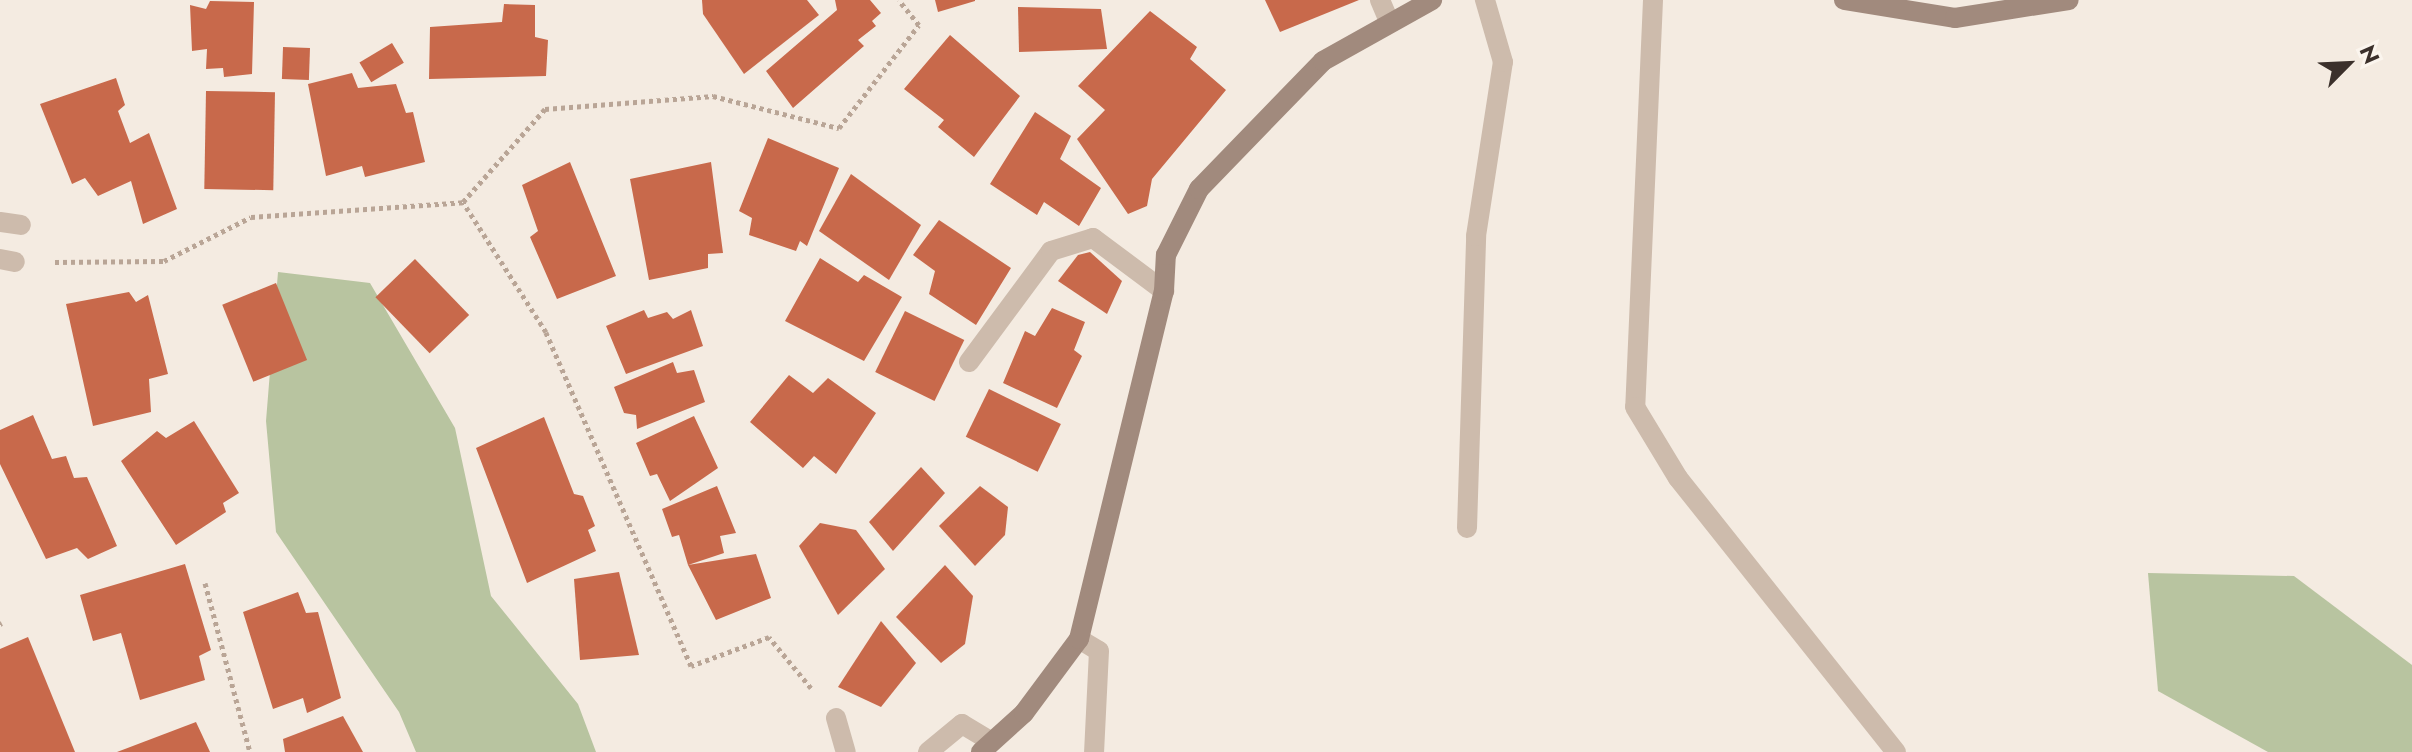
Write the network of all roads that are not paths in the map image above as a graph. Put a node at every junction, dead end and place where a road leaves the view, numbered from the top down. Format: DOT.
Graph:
graph roads {
  1 [pos="1380,0"];
  2 [pos="1432,0"];
  3 [pos="1485,0"];
  4 [pos="1653,0"];
  5 [pos="1844,0"];
  6 [pos="2069,0"];
  7 [pos="1969,8"];
  8 [pos="1390,23"];
  9 [pos="0,222"];
  10 [pos="21,225"];
  11 [pos="1164,291"];
  12 [pos="969,362"];
  13 [pos="1467,528"];
  14 [pos="1079,639"];
  15 [pos="836,718"];
  16 [pos="986,747"];
  17 [pos="846,752"];
  18 [pos="928,752"];
  19 [pos="1094,752"];
  20 [pos="1896,752"];
  1 -- 8 [label="street"];
  2 -- 8 [label="street"];
  3 -- 13 [label="street"];
  4 -- 20 [label="street"];
  5 -- 7 [label="street"];
  6 -- 7 [label="street"];
  8 -- 11 [label="street"];
  9 -- 10 [label="street"];
  11 -- 12 [label="street"];
  11 -- 14 [label="street"];
  14 -- 16 [label="street"];
  14 -- 19 [label="street"];
  15 -- 17 [label="street"];
  16 -- 18 [label="street"];
}
